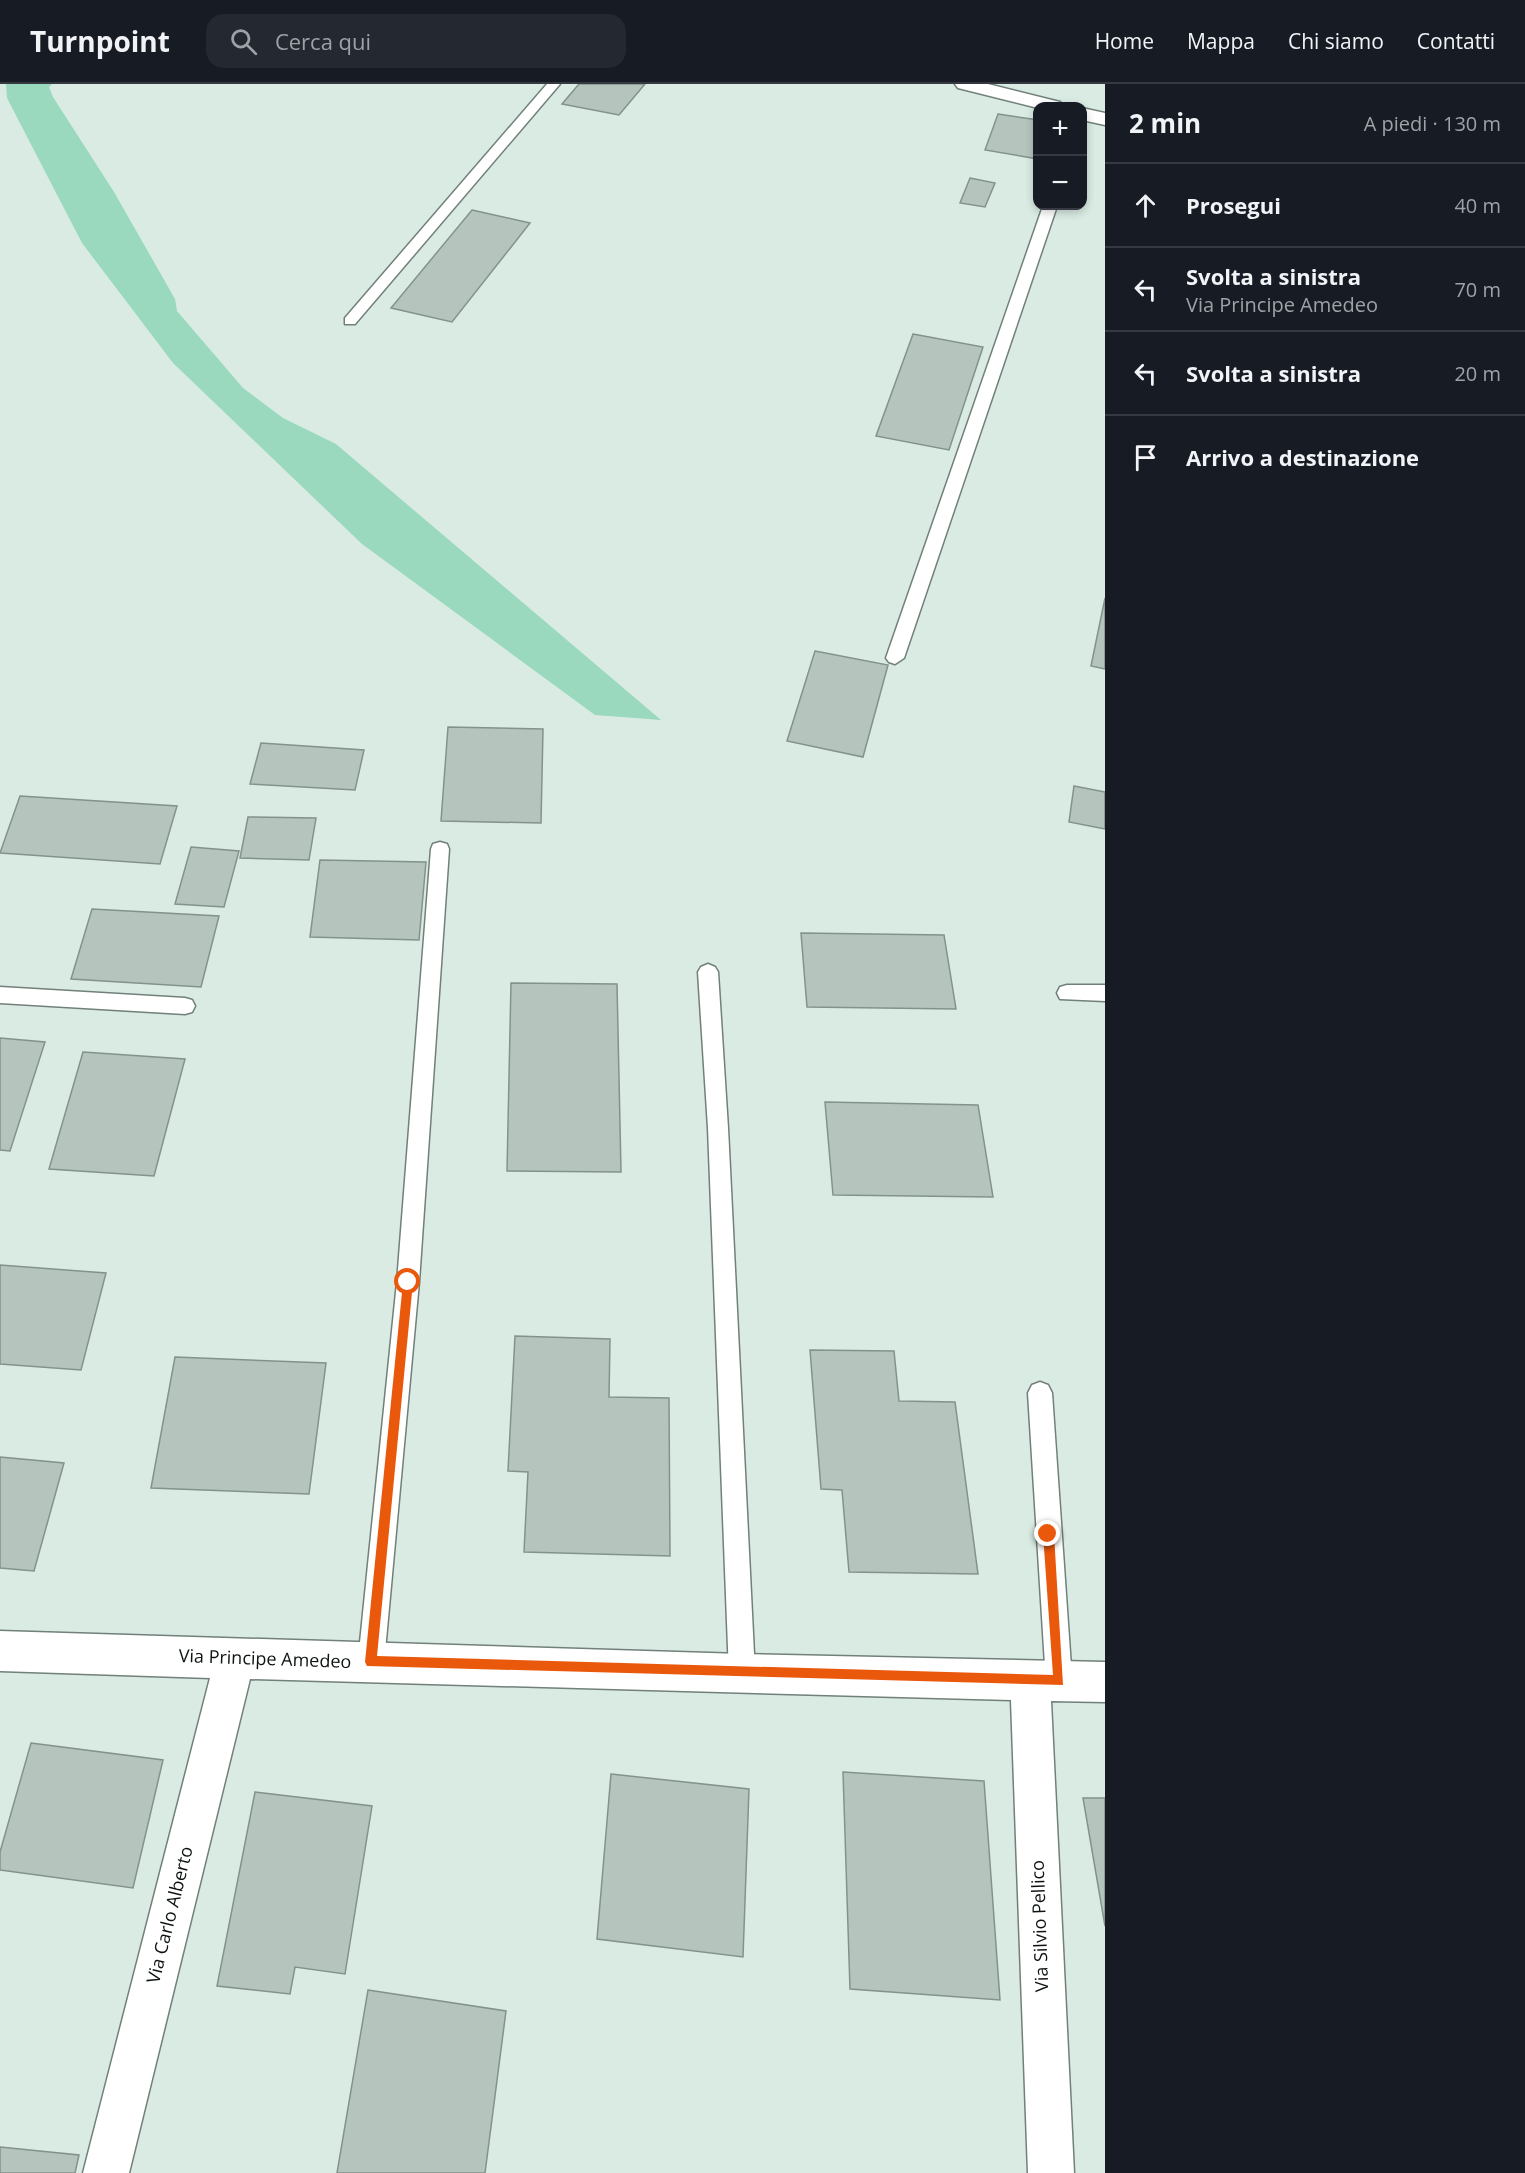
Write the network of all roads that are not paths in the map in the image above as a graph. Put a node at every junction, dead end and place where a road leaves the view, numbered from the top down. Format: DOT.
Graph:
graph roads {
  1 [pos="554,84"];
  2 [pos="965,84"];
  3 [pos="1037,102"];
  4 [pos="1087,115"];
  5 [pos="1105,119"];
  6 [pos="1049,210"];
  7 [pos="350,321"];
  8 [pos="895,658"];
  9 [pos="440,849"];
  10 [pos="708,972"];
  11 [pos="1067,993"];
  12 [pos="1105,993"];
  13 [pos="0,995"];
  14 [pos="185,1006"];
  15 [pos="1040,1393"];
  16 [pos="0,1651"];
  17 [pos="235,1658"];
  18 [pos="371,1662"];
  19 [pos="742,1674"];
  20 [pos="1045,1681"];
  21 [pos="1105,1682"];
  22 [pos="106,2173"];
  23 [pos="1051,2173"];
  1 -- 7 [label="lane"];
  2 -- 3 [label="street"];
  4 -- 5 [label="street"];
  6 -- 8 [label="lane"];
  9 -- 18 [label="lane"];
  10 -- 19 [label="lane"];
  11 -- 12 [label="lane"];
  13 -- 14 [label="lane"];
  15 -- 20 [label="lane"];
  16 -- 17 [label="street, Via Principe Amedeo"];
  17 -- 18 [label="street, Via Principe Amedeo"];
  17 -- 22 [label="street, Via Carlo Alberto"];
  18 -- 19 [label="street, Via Principe Amedeo"];
  19 -- 20 [label="street, Via Principe Amedeo"];
  20 -- 21 [label="street, Via Principe Amedeo"];
  20 -- 23 [label="street, Via Silvio Pellico"];
}
